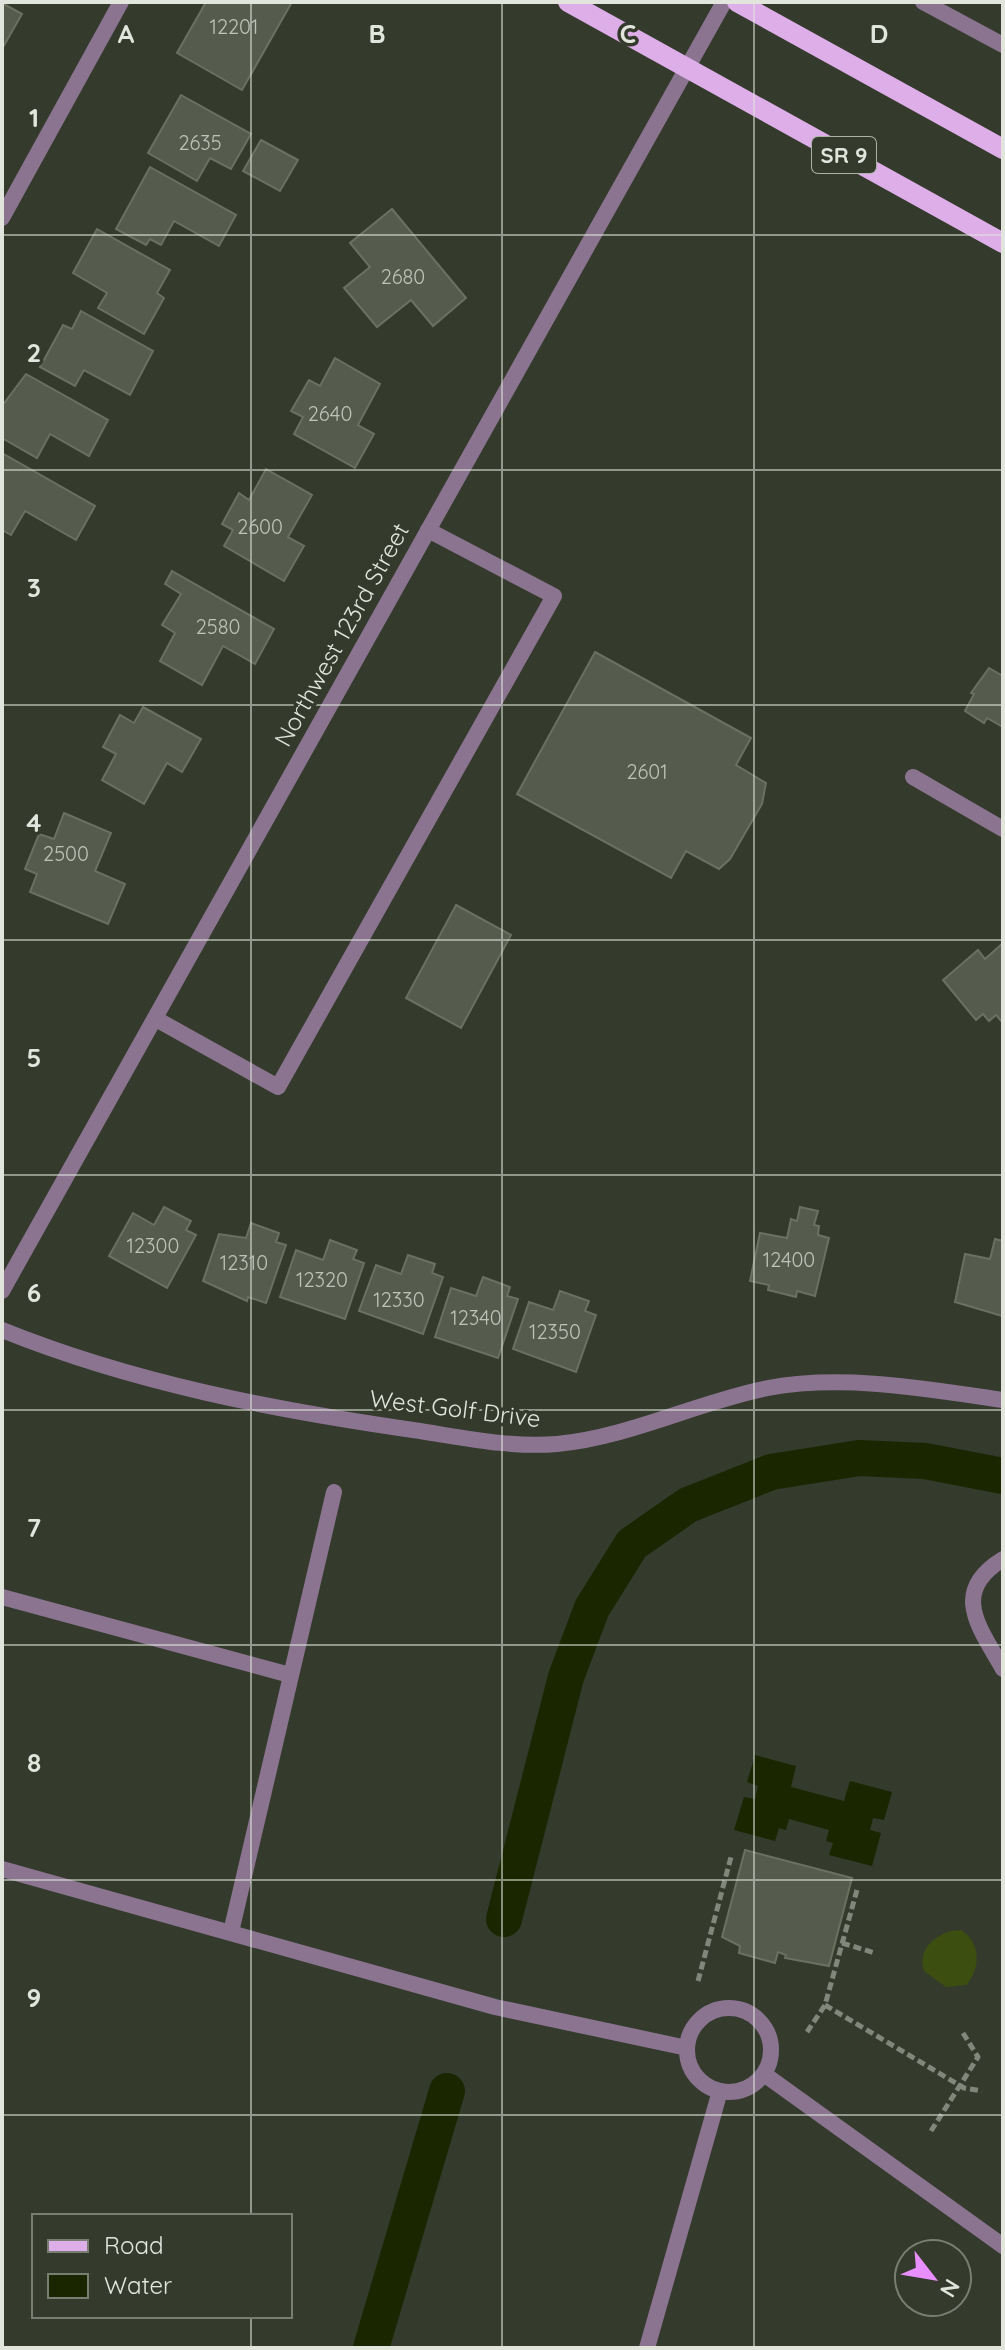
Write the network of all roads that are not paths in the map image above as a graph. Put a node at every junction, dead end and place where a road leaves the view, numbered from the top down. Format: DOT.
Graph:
graph roads {
  1 [pos="121,2"];
  2 [pos="568,2"];
  3 [pos="724,2"];
  4 [pos="737,2"];
  5 [pos="923,2"];
  6 [pos="1003,45"];
  7 [pos="686,67"];
  8 [pos="1003,149"];
  9 [pos="2,218"];
  10 [pos="1003,243"];
  11 [pos="428,530"];
  12 [pos="913,777"];
  13 [pos="1003,829"];
  14 [pos="156,1019"];
  15 [pos="2,1291"];
  16 [pos="2,1330"];
  17 [pos="1003,1400"];
  18 [pos="334,1492"];
  19 [pos="1003,1559"];
  20 [pos="2,1597"];
  21 [pos="1003,1669"];
  22 [pos="290,1675"];
  23 [pos="2,1869"];
  24 [pos="231,1932"];
  25 [pos="687,2048"];
  26 [pos="764,2074"];
  27 [pos="720,2091"];
  28 [pos="1003,2246"];
  29 [pos="647,2348"];
  1 -- 9 [label="street"];
  2 -- 7 [label="main road, SR 9"];
  3 -- 7 [label="street, Northwest 123rd Street"];
  4 -- 8 [label="main road"];
  5 -- 6 [label="street"];
  7 -- 10 [label="main road, SR 9"];
  7 -- 11 [label="street, Northwest 123rd Street"];
  11 -- 14 [label="street, Northwest 123rd Street"];
  11 -- 14 [label="street"];
  12 -- 13 [label="street"];
  14 -- 15 [label="street, Northwest 123rd Street"];
  16 -- 17 [label="street, West Golf Drive"];
  18 -- 22 [label="street"];
  19 -- 21 [label="street"];
  20 -- 22 [label="street"];
  22 -- 24 [label="street"];
  23 -- 24 [label="street"];
  24 -- 25 [label="street"];
  25 -- 26 [label="street"];
  25 -- 27 [label="street"];
  26 -- 27 [label="street"];
  26 -- 28 [label="street"];
  27 -- 29 [label="street"];
}
